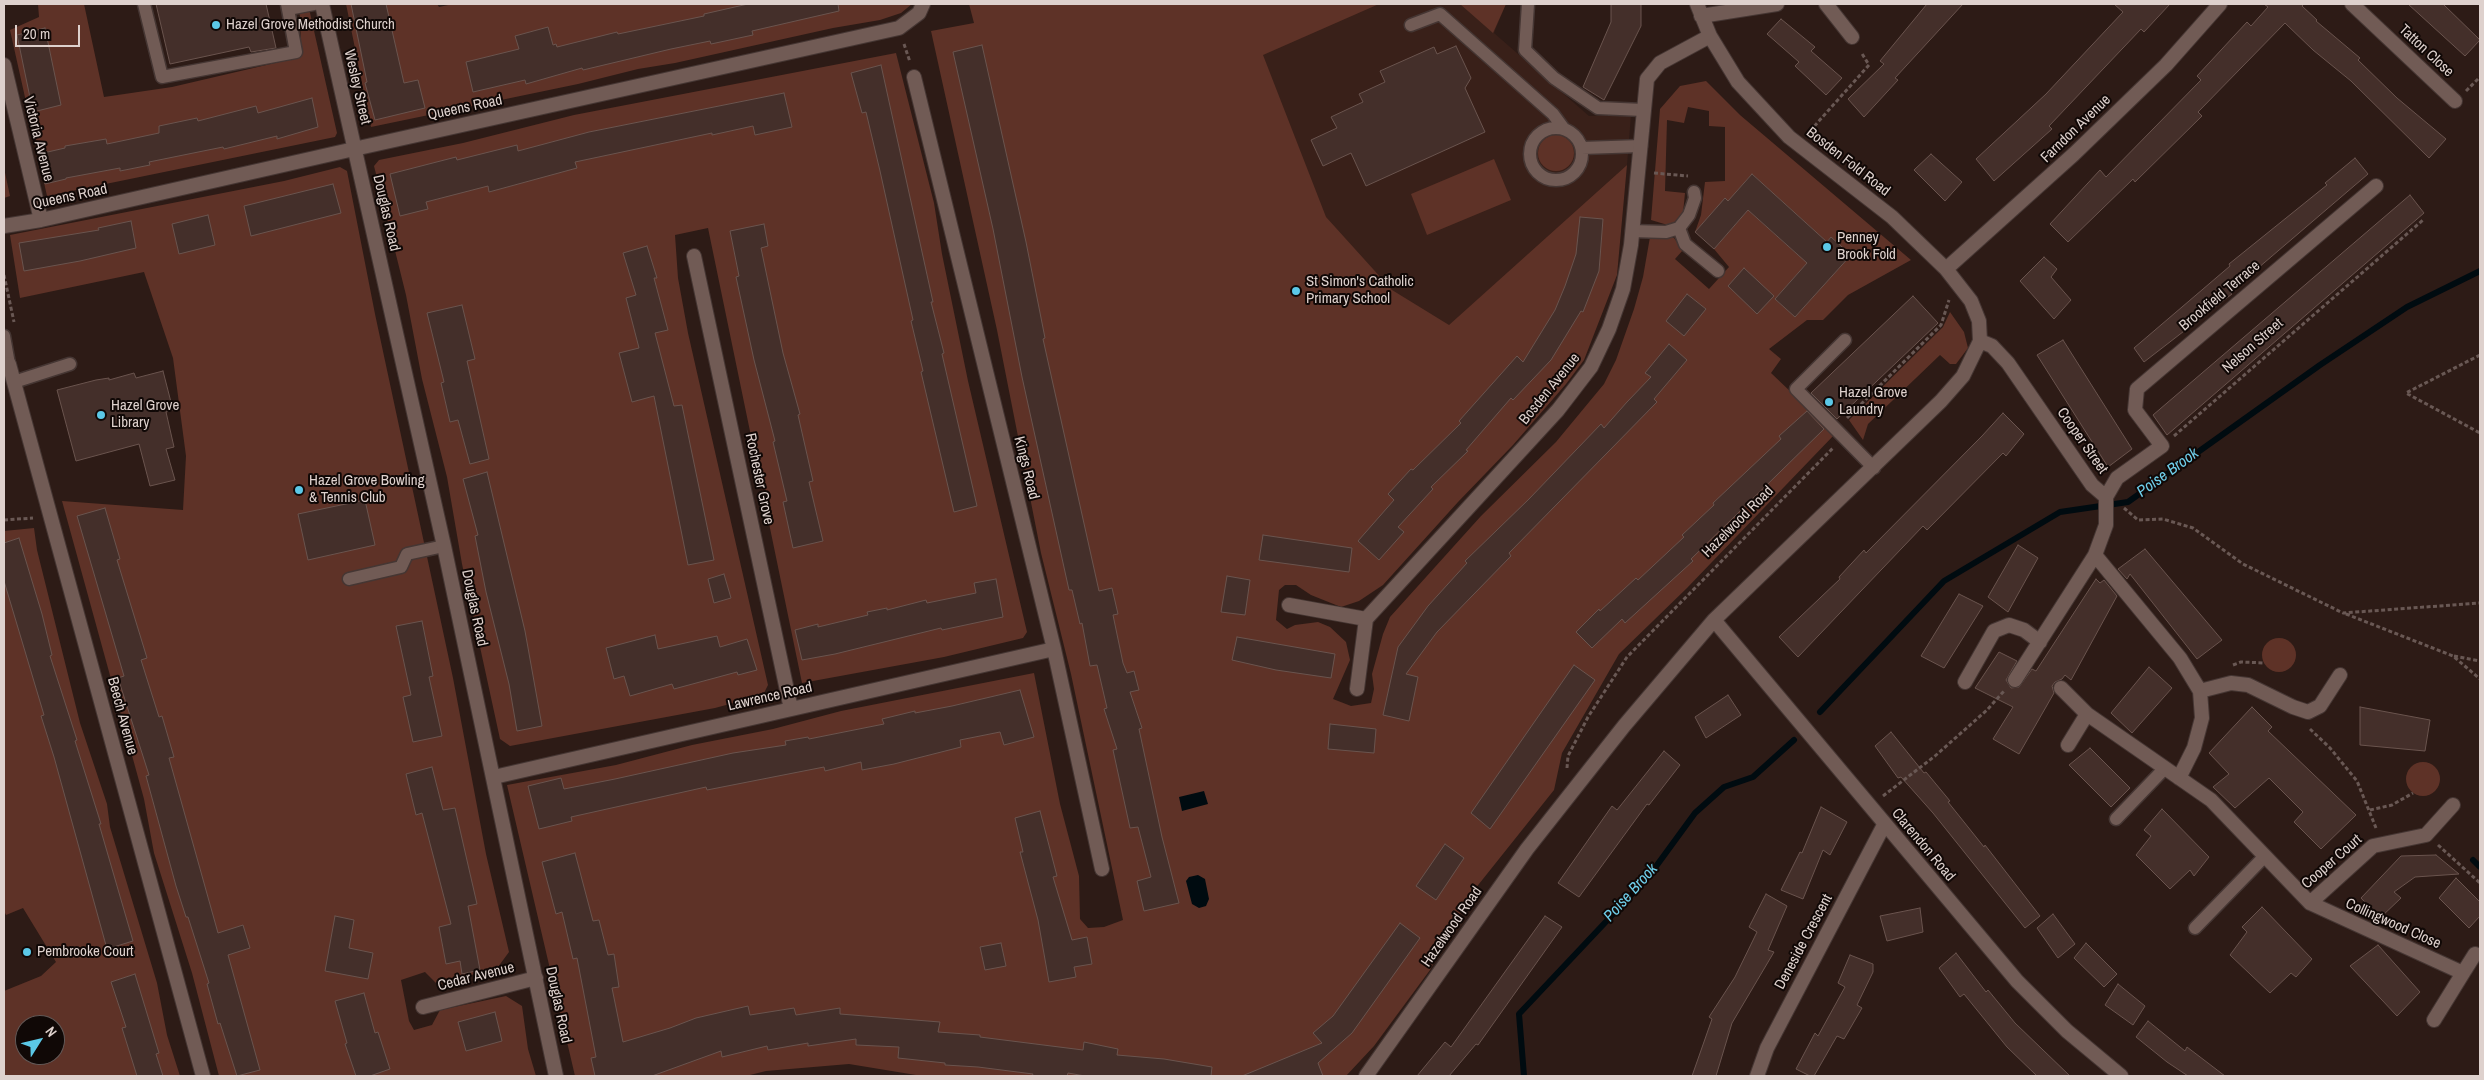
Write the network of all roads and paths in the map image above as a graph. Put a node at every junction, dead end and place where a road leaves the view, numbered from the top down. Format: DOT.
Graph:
graph roads {
  1 [pos="144,4"];
  2 [pos="314,4"];
  3 [pos="322,4"];
  4 [pos="923,4"];
  5 [pos="1528,4"];
  6 [pos="1778,4"];
  7 [pos="1826,4"];
  8 [pos="2220,4"];
  9 [pos="2352,4"];
  10 [pos="288,6"];
  11 [pos="1699,10"];
  12 [pos="1411,25"];
  13 [pos="899,28"];
  14 [pos="1710,36"];
  15 [pos="1852,37"];
  16 [pos="4,65"];
  17 [pos="914,77"];
  18 [pos="2455,101"];
  19 [pos="1643,110"];
  20 [pos="1564,129"];
  21 [pos="1798,144"];
  22 [pos="1641,146"];
  23 [pos="1582,148"];
  24 [pos="354,149"];
  25 [pos="1639,172"];
  26 [pos="1695,177"];
  27 [pos="2376,186"];
  28 [pos="1694,192"];
  29 [pos="42,220"];
  30 [pos="2423,220"];
  31 [pos="4,226"];
  32 [pos="1679,228"];
  33 [pos="1632,231"];
  34 [pos="694,256"];
  35 [pos="1946,268"];
  36 [pos="1718,272"];
  37 [pos="1955,281"];
  38 [pos="4,336"];
  39 [pos="1845,340"];
  40 [pos="1980,341"];
  41 [pos="2480,355"];
  42 [pos="9,364"];
  43 [pos="70,364"];
  44 [pos="14,382"];
  45 [pos="1843,426"];
  46 [pos="2480,433"];
  47 [pos="1835,444"];
  48 [pos="2162,446"];
  49 [pos="1874,468"];
  50 [pos="2106,497"];
  51 [pos="2120,505"];
  52 [pos="51,516"];
  53 [pos="4,520"];
  54 [pos="444,546"];
  55 [pos="2095,555"];
  56 [pos="349,579"];
  57 [pos="2480,603"];
  58 [pos="1289,606"];
  59 [pos="2343,612"];
  60 [pos="1366,619"];
  61 [pos="1714,620"];
  62 [pos="2040,642"];
  63 [pos="1054,649"];
  64 [pos="2453,656"];
  65 [pos="2480,662"];
  66 [pos="2340,675"];
  67 [pos="2480,679"];
  68 [pos="2015,680"];
  69 [pos="1965,682"];
  70 [pos="2061,688"];
  71 [pos="1357,689"];
  72 [pos="2200,691"];
  73 [pos="792,709"];
  74 [pos="2088,714"];
  75 [pos="2303,723"];
  76 [pos="2068,746"];
  77 [pos="2165,768"];
  78 [pos="494,777"];
  79 [pos="2179,778"];
  80 [pos="2413,792"];
  81 [pos="1566,799"];
  82 [pos="2453,805"];
  83 [pos="1870,806"];
  84 [pos="2370,810"];
  85 [pos="2116,819"];
  86 [pos="1884,825"];
  87 [pos="2426,835"];
  88 [pos="2380,844"];
  89 [pos="2265,856"];
  90 [pos="1102,869"];
  91 [pos="2480,883"];
  92 [pos="2310,904"];
  93 [pos="2195,928"];
  94 [pos="2475,954"];
  95 [pos="2463,973"];
  96 [pos="536,978"];
  97 [pos="423,1007"];
  98 [pos="2434,1020"];
  99 [pos="203,1076"];
  100 [pos="556,1076"];
  101 [pos="1366,1076"];
  102 [pos="1757,1076"];
  103 [pos="2121,1076"];
  1 -- 10 [label="lane"];
  2 -- 10 [label="lane"];
  3 -- 24 [label="street, Wesley Street"];
  4 -- 13 [label="street, Queens Road"];
  5 -- 19 [label="lane"];
  6 -- 11 [label="street"];
  7 -- 15 [label="street"];
  8 -- 35 [label="street, Farndon Avenue"];
  9 -- 18 [label="street, Tatton Close"];
  11 -- 14 [label="street, Bosden Fold Road"];
  12 -- 20 [label="lane"];
  13 -- 17 [label="path"];
  13 -- 24 [label="street, Queens Road"];
  14 -- 19 [label="street, Bosden Avenue"];
  14 -- 21 [label="street, Bosden Fold Road"];
  15 -- 21 [label="path"];
  16 -- 29 [label="street, Victoria Avenue"];
  17 -- 63 [label="street, Kings Road"];
  19 -- 22 [label="street, Bosden Avenue"];
  20 -- 23 [label="lane"];
  20 -- 23 [label="lane"];
  21 -- 35 [label="street, Bosden Fold Road"];
  22 -- 23 [label="lane"];
  22 -- 25 [label="street, Bosden Avenue"];
  24 -- 29 [label="street, Queens Road"];
  24 -- 54 [label="street, Douglas Road"];
  25 -- 26 [label="path"];
  25 -- 33 [label="street, Bosden Avenue"];
  27 -- 48 [label="street, Brookfield Terrace"];
  28 -- 32 [label="lane"];
  29 -- 31 [label="street, Queens Road"];
  30 -- 48 [label="path, Nelson Street"];
  32 -- 33 [label="lane"];
  32 -- 36 [label="lane"];
  33 -- 60 [label="street, Bosden Avenue"];
  34 -- 73 [label="street, Rochester Grove"];
  35 -- 37 [label="street, Bosden Fold Road"];
  37 -- 40 [label="street, Bosden Fold Road"];
  37 -- 45 [label="path"];
  38 -- 42 [label="lane"];
  39 -- 49 [label="lane"];
  40 -- 49 [label="street, Hazelwood Road"];
  40 -- 50 [label="street, Cooper Street"];
  41 -- 46 [label="path"];
  42 -- 44 [label="street, Beech Avenue"];
  43 -- 44 [label="lane"];
  44 -- 52 [label="street, Beech Avenue"];
  47 -- 81 [label="path, Hazelwood Road"];
  48 -- 50 [label="street"];
  49 -- 61 [label="street, Hazelwood Road"];
  50 -- 55 [label="street, Cooper Street"];
  51 -- 59 [label="path"];
  52 -- 53 [label="path"];
  52 -- 99 [label="street, Beech Avenue"];
  54 -- 56 [label="lane"];
  54 -- 78 [label="street, Douglas Road"];
  55 -- 62 [label="street, Cooper Street"];
  55 -- 72 [label="street"];
  57 -- 59 [label="path"];
  58 -- 60 [label="street"];
  59 -- 64 [label="path"];
  60 -- 71 [label="street"];
  61 -- 81 [label="street, Hazelwood Road"];
  61 -- 83 [label="street, Clarendon Road"];
  62 -- 68 [label="street, Cooper Street"];
  62 -- 69 [label="street"];
  63 -- 73 [label="street, Lawrence Road"];
  63 -- 90 [label="street, Kings Road"];
  64 -- 65 [label="path"];
  64 -- 67 [label="path"];
  66 -- 72 [label="street"];
  68 -- 83 [label="path"];
  70 -- 74 [label="street, Cooper Court"];
  72 -- 79 [label="street"];
  73 -- 78 [label="street, Lawrence Road"];
  74 -- 76 [label="street"];
  74 -- 77 [label="street, Cooper Court"];
  75 -- 84 [label="path"];
  77 -- 79 [label="street, Cooper Court"];
  77 -- 85 [label="lane"];
  78 -- 96 [label="street, Douglas Road"];
  79 -- 89 [label="street, Cooper Court"];
  80 -- 84 [label="path"];
  81 -- 101 [label="street, Hazelwood Road"];
  82 -- 87 [label="street"];
  83 -- 86 [label="street, Clarendon Road"];
  84 -- 88 [label="path"];
  86 -- 102 [label="street, Deneside Crescent"];
  86 -- 103 [label="street, Clarendon Road"];
  87 -- 88 [label="street, Cooper Court"];
  87 -- 91 [label="path"];
  88 -- 92 [label="street, Cooper Court"];
  89 -- 92 [label="street, Cooper Court"];
  89 -- 93 [label="lane"];
  92 -- 95 [label="street, Collingwood Close"];
  94 -- 95 [label="street"];
  95 -- 98 [label="street"];
  96 -- 97 [label="street, Cedar Avenue"];
  96 -- 100 [label="street, Douglas Road"];
}
